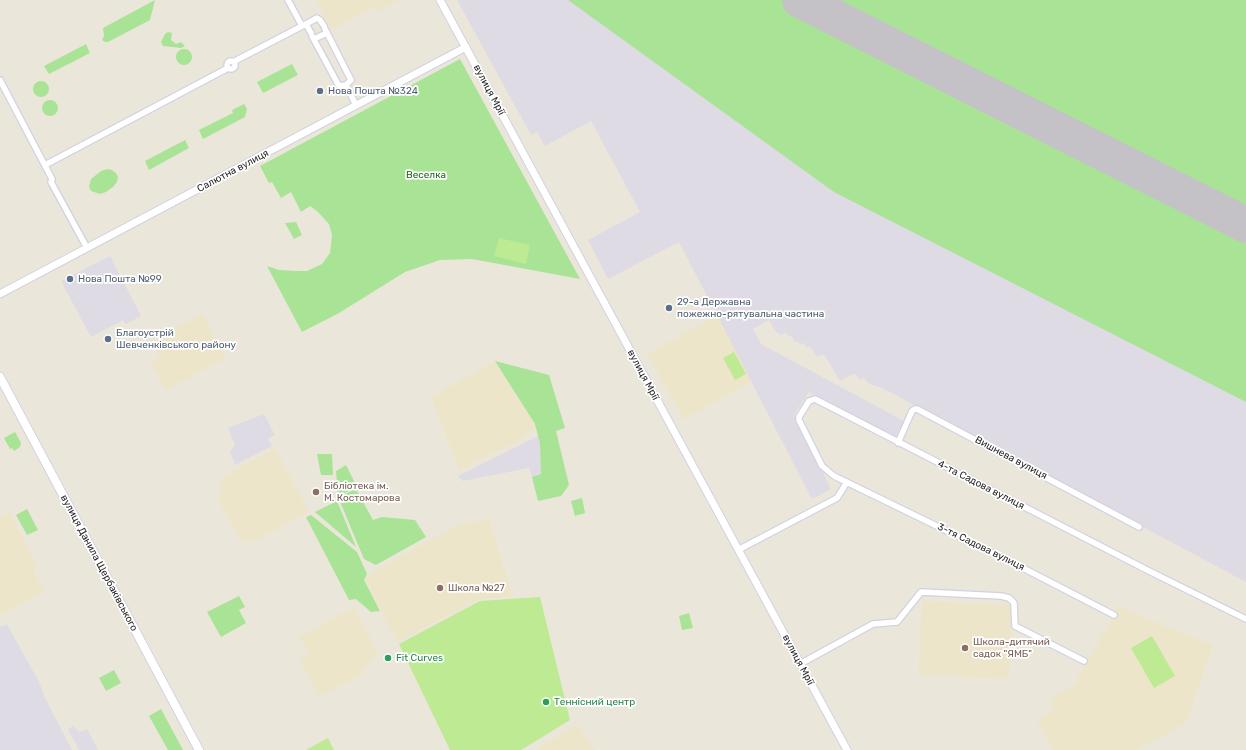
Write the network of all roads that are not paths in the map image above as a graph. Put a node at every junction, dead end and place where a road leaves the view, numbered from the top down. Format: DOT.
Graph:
graph roads {
  1 [pos="288,0"];
  2 [pos="440,0"];
  3 [pos="304,25"];
  4 [pos="325,29"];
  5 [pos="312,36"];
  6 [pos="466,47"];
  7 [pos="0,80"];
  8 [pos="346,85"];
  9 [pos="356,105"];
  10 [pos="45,165"];
  11 [pos="87,248"];
  12 [pos="0,294"];
  13 [pos="0,377"];
  14 [pos="898,442"];
  15 [pos="847,482"];
  16 [pos="1140,527"];
  17 [pos="738,550"];
  18 [pos="1114,615"];
  19 [pos="1246,619"];
  20 [pos="1084,661"];
  21 [pos="800,664"];
  22 [pos="199,750"];
  23 [pos="847,750"];
  1 -- 3 [label="street"];
  2 -- 6 [label="street, вулиця Мрії"];
  3 -- 4 [label="street"];
  3 -- 5 [label="street"];
  3 -- 10 [label="street"];
  4 -- 5 [label="street"];
  4 -- 8 [label="street"];
  5 -- 8 [label="street"];
  6 -- 9 [label="street, Салютна вулиця"];
  6 -- 17 [label="street, вулиця Мрії"];
  7 -- 10 [label="street"];
  8 -- 9 [label="street"];
  9 -- 11 [label="street, Салютна вулиця"];
  10 -- 11 [label="street"];
  11 -- 12 [label="street, Салютна вулиця"];
  13 -- 22 [label="main road, вулиця Данила Щербаківського"];
  14 -- 15 [label="street, 4-та Садова вулиця"];
  14 -- 16 [label="street, Вишнева вулиця"];
  14 -- 19 [label="street, 4-та Садова вулиця"];
  15 -- 17 [label="street"];
  15 -- 18 [label="street, 3-тя Садова вулиця"];
  17 -- 21 [label="street, вулиця Мрії"];
  20 -- 21 [label="street"];
  21 -- 23 [label="street, вулиця Мрії"];
}
